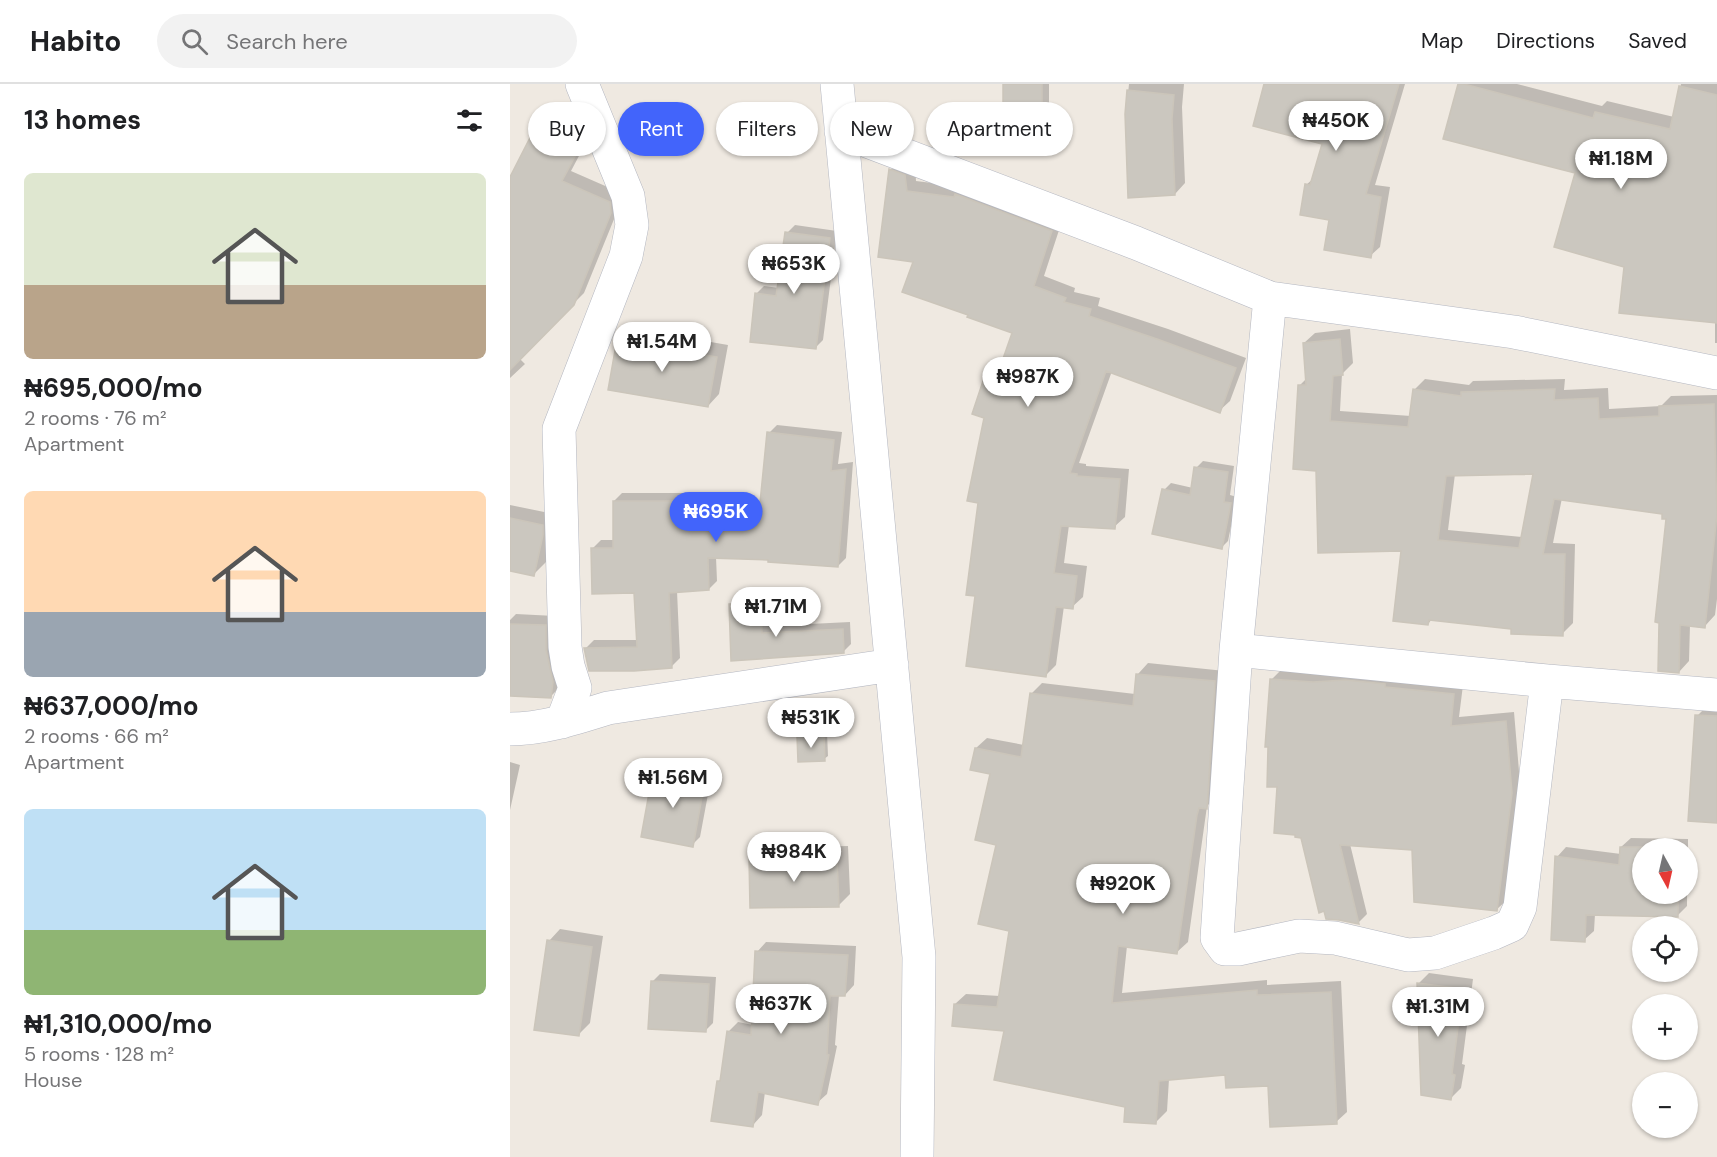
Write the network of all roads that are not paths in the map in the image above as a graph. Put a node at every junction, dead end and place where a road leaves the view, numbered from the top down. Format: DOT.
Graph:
graph roads {
  1 [pos="582,84"];
  2 [pos="837,84"];
  3 [pos="839,102"];
  4 [pos="843,156"];
  5 [pos="907,156"];
  6 [pos="1270,298"];
  7 [pos="1717,373"];
  8 [pos="1236,650"];
  9 [pos="892,665"];
  10 [pos="1547,681"];
  11 [pos="575,688"];
  12 [pos="1717,694"];
  13 [pos="608,708"];
  14 [pos="562,722"];
  15 [pos="510,729"];
  16 [pos="917,1157"];
  1 -- 11 [label="street"];
  2 -- 3 [label="street"];
  4 -- 9 [label="street"];
  5 -- 6 [label="street"];
  6 -- 7 [label="street"];
  6 -- 8 [label="street"];
  8 -- 10 [label="street"];
  8 -- 10 [label="street"];
  9 -- 13 [label="street"];
  9 -- 16 [label="street"];
  10 -- 12 [label="street"];
  11 -- 13 [label="street"];
  11 -- 14 [label="street"];
  13 -- 14 [label="street"];
  14 -- 15 [label="street"];
}
